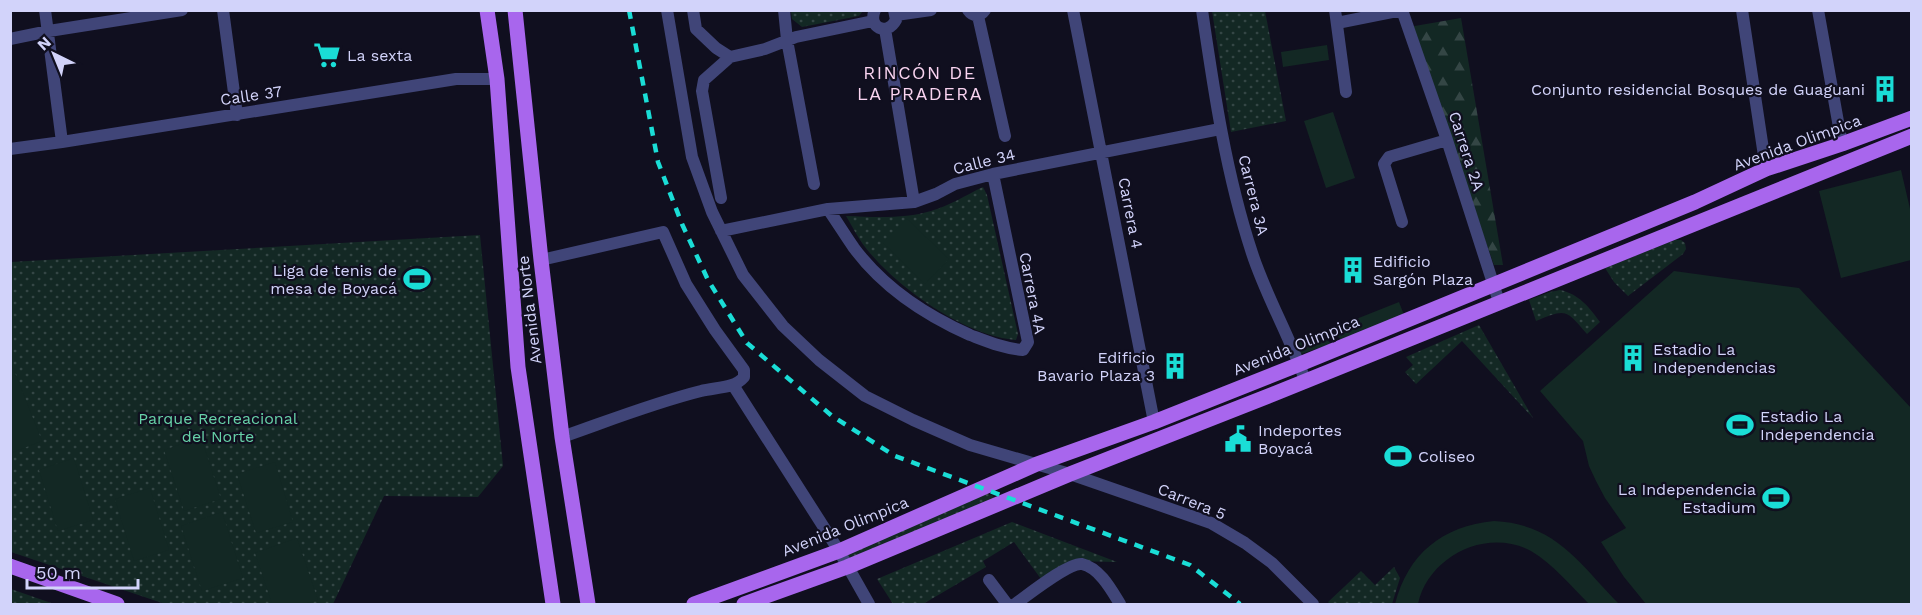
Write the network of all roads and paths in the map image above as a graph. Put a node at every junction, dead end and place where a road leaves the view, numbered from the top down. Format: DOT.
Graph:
graph roads {
  1 [pos="45,10"];
  2 [pos="183,10"];
  3 [pos="223,10"];
  4 [pos="487,10"];
  5 [pos="515,10"];
  6 [pos="667,10"];
  7 [pos="693,10"];
  8 [pos="784,10"];
  9 [pos="931,10"];
  10 [pos="1073,10"];
  11 [pos="1202,10"];
  12 [pos="1402,10"];
  13 [pos="1742,10"];
  14 [pos="1818,10"];
  15 [pos="977,12"];
  16 [pos="895,13"];
  17 [pos="874,16"];
  18 [pos="1336,17"];
  19 [pos="885,29"];
  20 [pos="49,32"];
  21 [pos="10,39"];
  22 [pos="787,40"];
  23 [pos="730,57"];
  24 [pos="496,79"];
  25 [pos="1346,93"];
  26 [pos="237,114"];
  27 [pos="1911,118"];
  28 [pos="1220,129"];
  29 [pos="1005,135"];
  30 [pos="1911,136"];
  31 [pos="1447,140"];
  32 [pos="62,142"];
  33 [pos="1842,144"];
  34 [pos="10,148"];
  35 [pos="1102,152"];
  36 [pos="1766,169"];
  37 [pos="993,174"];
  38 [pos="814,184"];
  39 [pos="721,198"];
  40 [pos="914,202"];
  41 [pos="828,209"];
  42 [pos="1402,222"];
  43 [pos="721,231"];
  44 [pos="541,260"];
  45 [pos="1493,284"];
  46 [pos="1499,302"];
  47 [pos="1300,364"];
  48 [pos="1305,380"];
  49 [pos="733,385"];
  50 [pos="1154,422"];
  51 [pos="562,437"];
  52 [pos="1037,464"];
  53 [pos="1070,474"];
  54 [pos="838,551"];
  55 [pos="10,566"];
  56 [pos="847,567"];
  57 [pos="988,580"];
  58 [pos="117,604"];
  59 [pos="553,604"];
  60 [pos="588,604"];
  61 [pos="694,604"];
  62 [pos="744,604"];
  63 [pos="869,604"];
  64 [pos="1007,604"];
  65 [pos="1015,604"];
  66 [pos="1120,604"];
  67 [pos="1313,604"];
  1 -- 20 [label="street"];
  2 -- 20 [label="street"];
  3 -- 26 [label="street"];
  4 -- 24 [label="main road, Avenida Norte"];
  5 -- 44 [label="main road, Avenida Norte"];
  6 -- 43 [label="street, Carrera 5"];
  7 -- 23 [label="street"];
  8 -- 22 [label="street"];
  9 -- 16 [label="street"];
  10 -- 35 [label="street, Carrera 4"];
  11 -- 28 [label="street, Carrera 3A"];
  12 -- 18 [label="street"];
  12 -- 31 [label="street, Carrera 2A"];
  13 -- 36 [label="street"];
  14 -- 33 [label="street"];
  15 -- 29 [label="street"];
  16 -- 19 [label="street"];
  17 -- 19 [label="street"];
  17 -- 22 [label="street"];
  18 -- 25 [label="street"];
  19 -- 40 [label="street"];
  20 -- 21 [label="street"];
  20 -- 32 [label="street"];
  22 -- 23 [label="street"];
  22 -- 38 [label="street"];
  23 -- 39 [label="street"];
  24 -- 26 [label="street, Calle 37"];
  24 -- 59 [label="main road, Avenida Norte"];
  26 -- 32 [label="street, Calle 37"];
  27 -- 33 [label="main road, Avenida Olimpica"];
  28 -- 35 [label="street, Calle 34"];
  28 -- 47 [label="street, Carrera 3A"];
  30 -- 46 [label="main road"];
  31 -- 42 [label="street"];
  31 -- 45 [label="street, Carrera 2A"];
  32 -- 34 [label="street, Calle 37"];
  33 -- 36 [label="main road, Avenida Olimpica"];
  35 -- 37 [label="street, Calle 34"];
  35 -- 50 [label="street, Carrera 4"];
  36 -- 45 [label="main road, Avenida Olimpica"];
  37 -- 40 [label="street, Calle 34"];
  37 -- 41 [label="street, Carrera 4A"];
  40 -- 41 [label="street, Calle 34"];
  41 -- 43 [label="street, Calle 34"];
  43 -- 52 [label="street, Carrera 5"];
  44 -- 49 [label="street"];
  44 -- 51 [label="main road, Avenida Norte"];
  45 -- 46 [label="street, Carrera 2A"];
  45 -- 47 [label="main road, Avenida Olimpica"];
  46 -- 48 [label="main road"];
  47 -- 48 [label="street, Carrera 3A"];
  47 -- 50 [label="main road, Avenida Olimpica"];
  48 -- 53 [label="main road"];
  49 -- 51 [label="street"];
  49 -- 54 [label="street"];
  50 -- 52 [label="main road, Avenida Olimpica"];
  51 -- 60 [label="main road, Avenida Norte"];
  52 -- 53 [label="street, Carrera 5"];
  52 -- 54 [label="main road, Avenida Olimpica"];
  53 -- 56 [label="main road"];
  53 -- 67 [label="street, Carrera 5"];
  54 -- 56 [label="street"];
  54 -- 61 [label="main road, Avenida Olimpica"];
  55 -- 58 [label="main road"];
  56 -- 62 [label="main road"];
  56 -- 63 [label="street"];
  57 -- 64 [label="street"];
  65 -- 66 [label="street"];
}
